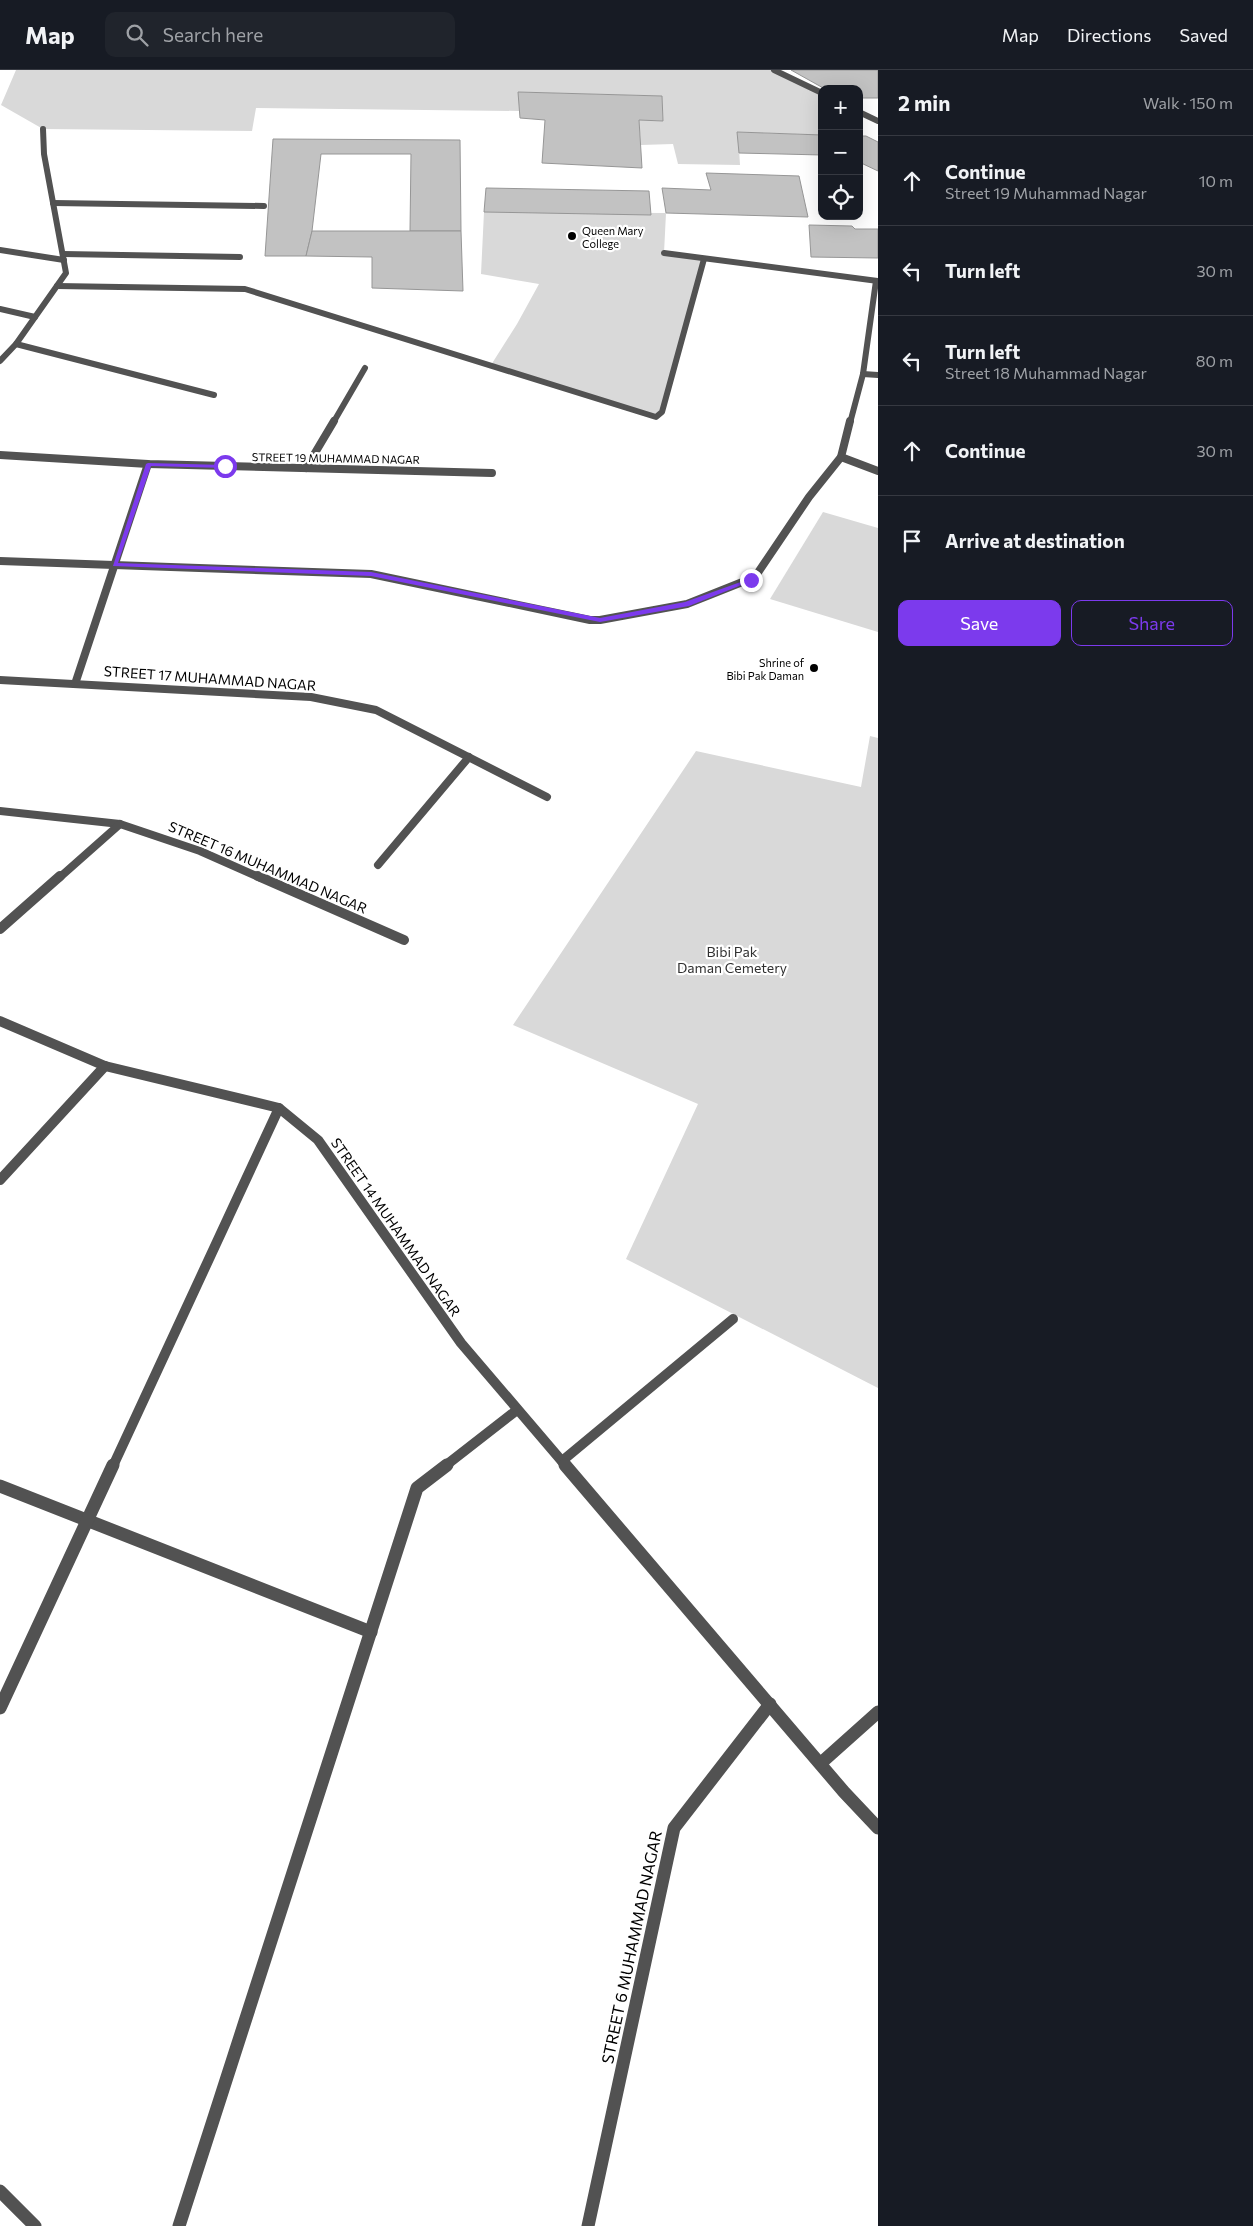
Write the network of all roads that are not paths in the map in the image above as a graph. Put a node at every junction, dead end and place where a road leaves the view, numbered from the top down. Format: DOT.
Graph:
graph roads {
  1 [pos="774,70"];
  2 [pos="818,91"];
  3 [pos="863,114"];
  4 [pos="878,121"];
  5 [pos="43,130"];
  6 [pos="53,203"];
  7 [pos="264,206"];
  8 [pos="0,250"];
  9 [pos="664,253"];
  10 [pos="63,257"];
  11 [pos="240,257"];
  12 [pos="704,258"];
  13 [pos="877,281"];
  14 [pos="57,286"];
  15 [pos="0,310"];
  16 [pos="35,317"];
  17 [pos="16,344"];
  18 [pos="0,361"];
  19 [pos="365,368"];
  20 [pos="863,374"];
  21 [pos="878,375"];
  22 [pos="214,395"];
  23 [pos="0,455"];
  24 [pos="841,457"];
  25 [pos="148,464"];
  26 [pos="306,468"];
  27 [pos="878,471"];
  28 [pos="492,473"];
  29 [pos="0,561"];
  30 [pos="115,565"];
  31 [pos="0,680"];
  32 [pos="75,684"];
  33 [pos="468,757"];
  34 [pos="547,797"];
  35 [pos="0,811"];
  36 [pos="120,824"];
  37 [pos="378,866"];
  38 [pos="0,929"];
  39 [pos="404,940"];
  40 [pos="0,1022"];
  41 [pos="105,1066"];
  42 [pos="279,1108"];
  43 [pos="0,1180"];
  44 [pos="733,1319"];
  45 [pos="517,1410"];
  46 [pos="562,1461"];
  47 [pos="0,1486"];
  48 [pos="89,1521"];
  49 [pos="371,1632"];
  50 [pos="770,1704"];
  51 [pos="0,1708"];
  52 [pos="878,1712"];
  53 [pos="821,1763"];
  54 [pos="878,1828"];
  55 [pos="0,2191"];
  56 [pos="35,2226"];
  57 [pos="179,2226"];
  58 [pos="588,2226"];
  1 -- 2 [label="street"];
  3 -- 4 [label="street"];
  5 -- 6 [label="street"];
  6 -- 7 [label="street"];
  6 -- 10 [label="street"];
  8 -- 10 [label="street"];
  9 -- 12 [label="street"];
  10 -- 11 [label="street"];
  10 -- 14 [label="street"];
  12 -- 13 [label="street"];
  12 -- 14 [label="street"];
  13 -- 20 [label="street"];
  14 -- 16 [label="street"];
  15 -- 16 [label="street"];
  16 -- 17 [label="street"];
  17 -- 18 [label="street"];
  17 -- 22 [label="street"];
  19 -- 26 [label="street"];
  20 -- 21 [label="street"];
  20 -- 24 [label="street"];
  23 -- 25 [label="street, STREET 19 MUHAMMAD NAGAR"];
  24 -- 27 [label="street"];
  24 -- 30 [label="street"];
  25 -- 26 [label="street, STREET 19 MUHAMMAD NAGAR"];
  25 -- 30 [label="street"];
  26 -- 28 [label="street, STREET 19 MUHAMMAD NAGAR"];
  29 -- 30 [label="street"];
  30 -- 32 [label="street"];
  31 -- 32 [label="street, STREET 17 MUHAMMAD NAGAR"];
  32 -- 33 [label="street, STREET 17 MUHAMMAD NAGAR"];
  33 -- 34 [label="street, STREET 17 MUHAMMAD NAGAR"];
  33 -- 37 [label="street"];
  35 -- 36 [label="street, STREET 16 MUHAMMAD NAGAR"];
  36 -- 38 [label="street"];
  36 -- 39 [label="street, STREET 16 MUHAMMAD NAGAR"];
  40 -- 41 [label="street, STREET 14 MUHAMMAD NAGAR"];
  41 -- 42 [label="street, STREET 14 MUHAMMAD NAGAR"];
  41 -- 43 [label="street"];
  42 -- 45 [label="street, STREET 14 MUHAMMAD NAGAR"];
  42 -- 48 [label="street"];
  44 -- 46 [label="street"];
  45 -- 46 [label="street, STREET 14 MUHAMMAD NAGAR"];
  45 -- 49 [label="street"];
  46 -- 50 [label="street, STREET 14 MUHAMMAD NAGAR"];
  47 -- 48 [label="street"];
  48 -- 49 [label="street"];
  48 -- 51 [label="street"];
  49 -- 57 [label="street"];
  50 -- 53 [label="street, STREET 14 MUHAMMAD NAGAR"];
  50 -- 58 [label="street, STREET 6 MUHAMMAD NAGAR"];
  52 -- 53 [label="street"];
  53 -- 54 [label="street, STREET 14 MUHAMMAD NAGAR"];
  55 -- 56 [label="street"];
}
